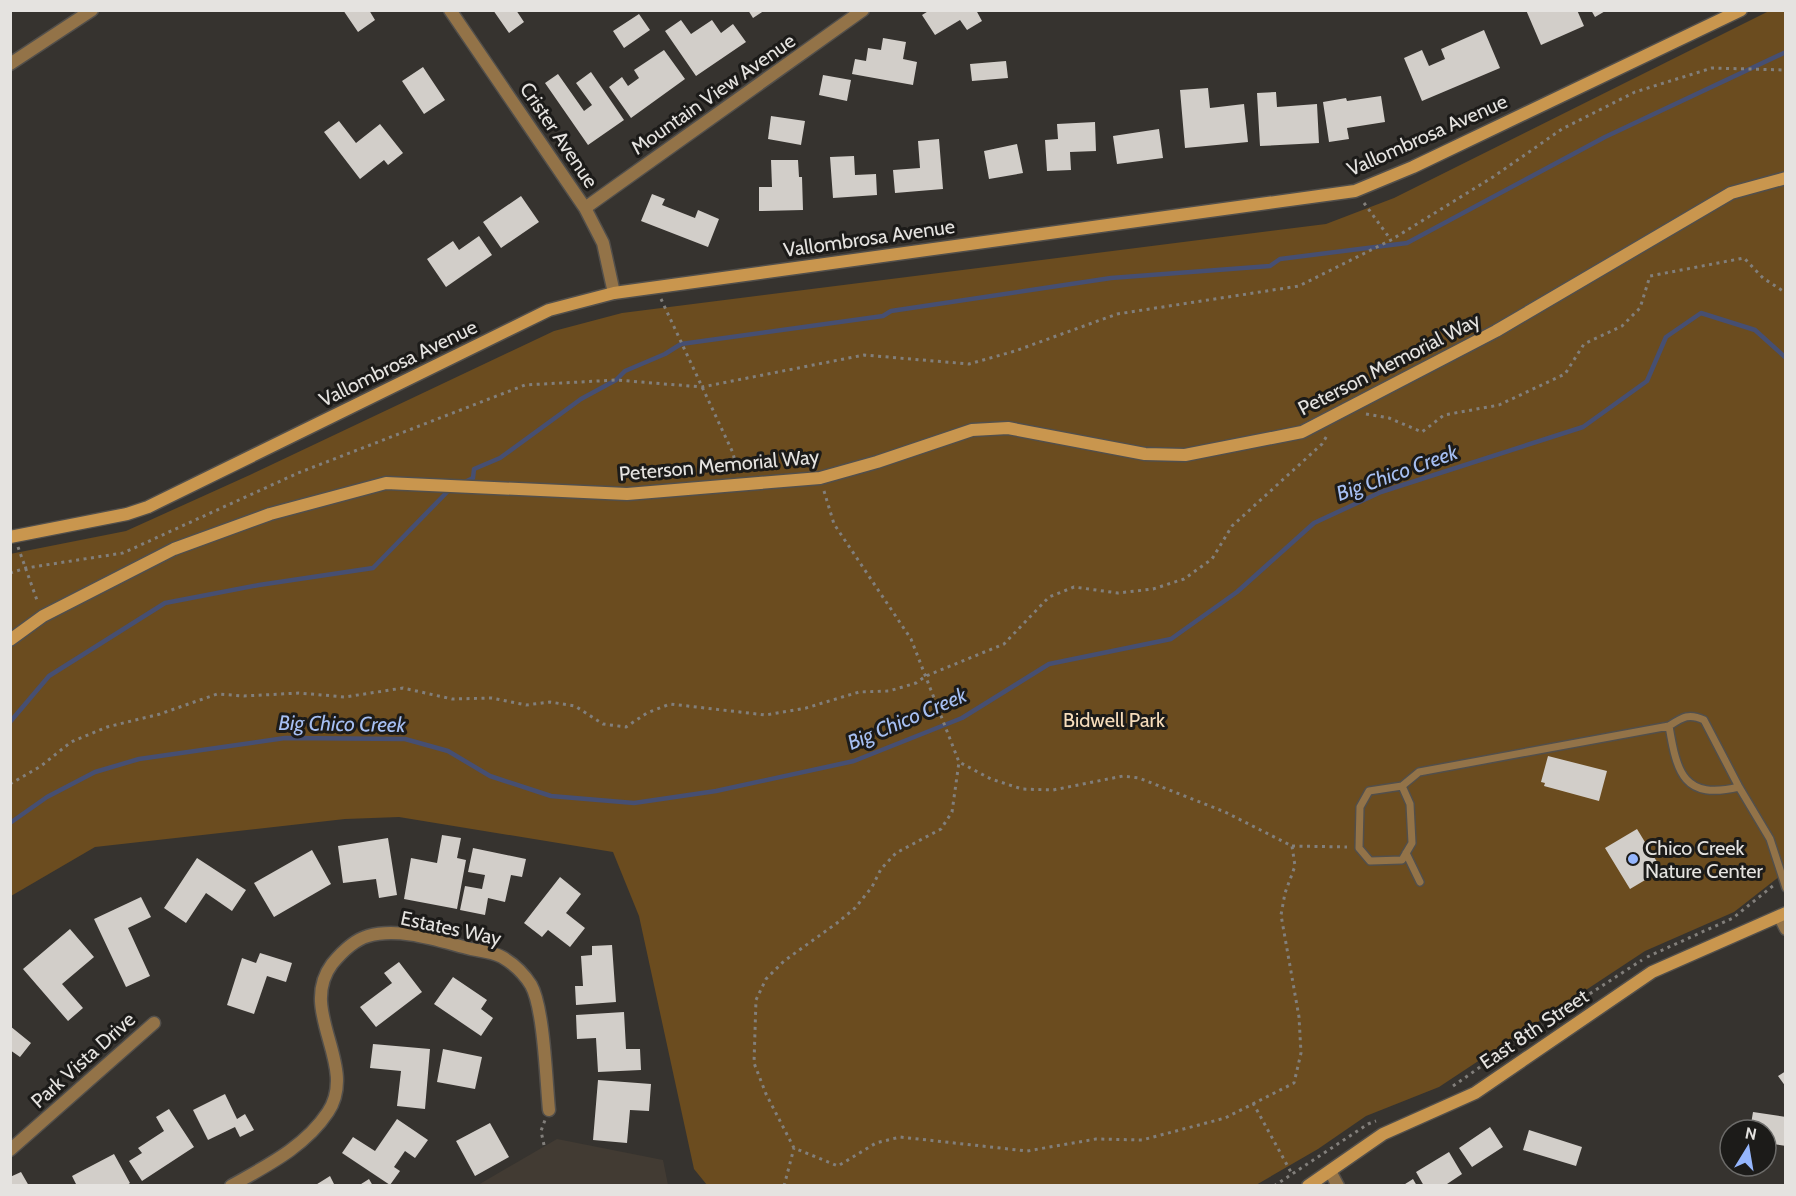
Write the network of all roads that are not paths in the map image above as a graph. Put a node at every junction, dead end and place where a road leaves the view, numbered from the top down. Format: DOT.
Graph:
graph roads {
  1 [pos="92,10"];
  2 [pos="450,10"];
  3 [pos="863,10"];
  4 [pos="1742,10"];
  5 [pos="10,64"];
  6 [pos="1785,178"];
  7 [pos="585,208"];
  8 [pos="614,293"];
  9 [pos="12,534"];
  10 [pos="10,640"];
  11 [pos="1669,726"];
  12 [pos="1402,786"];
  13 [pos="1739,786"];
  14 [pos="1406,853"];
  15 [pos="1420,882"];
  16 [pos="1785,888"];
  17 [pos="1783,915"];
  18 [pos="1785,929"];
  19 [pos="154,1023"];
  20 [pos="549,1110"];
  21 [pos="10,1150"];
  22 [pos="1330,1171"];
  23 [pos="231,1185"];
  24 [pos="1308,1185"];
  25 [pos="1338,1185"];
  1 -- 5 [label="street"];
  2 -- 7 [label="street, Crister Avenue"];
  3 -- 7 [label="street, Mountain View Avenue"];
  4 -- 8 [label="street, Vallombrosa Avenue"];
  6 -- 10 [label="street, Peterson Memorial Way"];
  7 -- 8 [label="street, Crister Avenue"];
  8 -- 9 [label="street, Vallombrosa Avenue"];
  11 -- 12 [label="lane"];
  11 -- 13 [label="lane"];
  11 -- 13 [label="lane"];
  12 -- 14 [label="lane"];
  12 -- 14 [label="lane"];
  13 -- 16 [label="lane"];
  14 -- 15 [label="lane"];
  17 -- 18 [label="street"];
  17 -- 22 [label="street, East 8th Street"];
  19 -- 21 [label="street, Park Vista Drive"];
  20 -- 23 [label="street, Estates Way"];
  22 -- 24 [label="street, East 8th Street"];
  22 -- 25 [label="street"];
}
